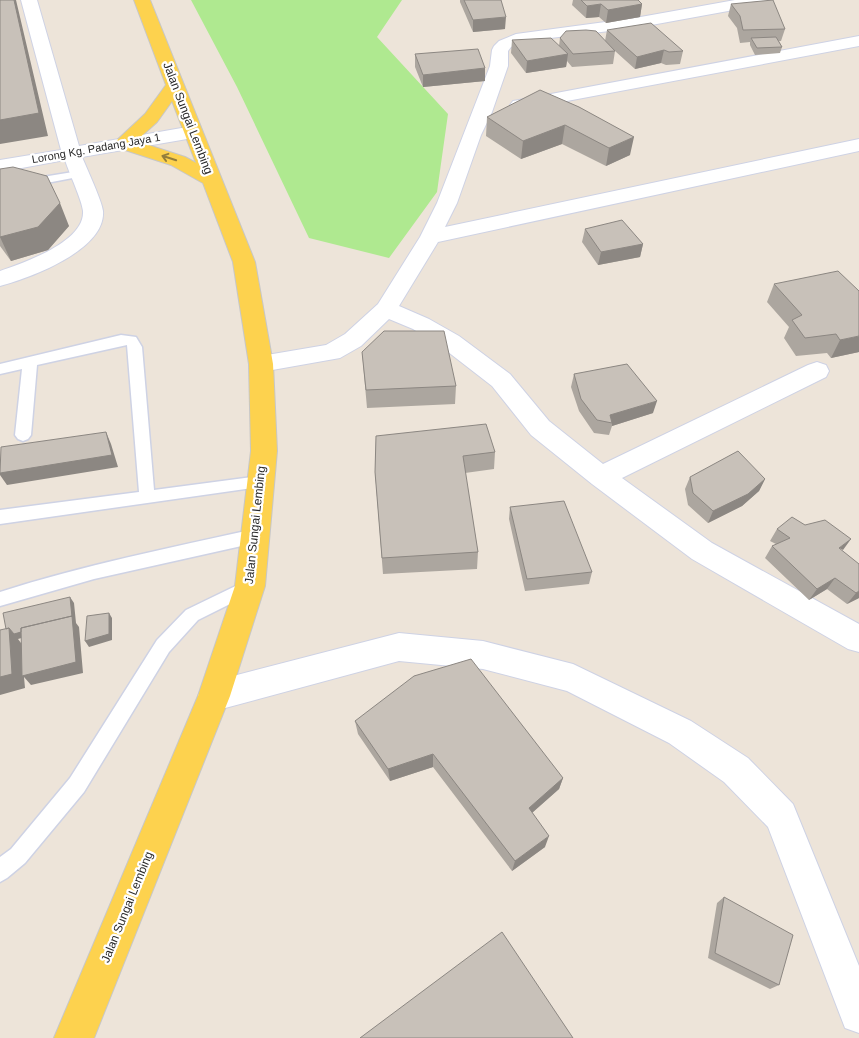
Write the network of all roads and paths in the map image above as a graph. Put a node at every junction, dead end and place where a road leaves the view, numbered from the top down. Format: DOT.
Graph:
graph roads {
  1 [pos="29,0"];
  2 [pos="142,0"];
  3 [pos="761,0"];
  4 [pos="859,41"];
  5 [pos="176,84"];
  6 [pos="483,112"];
  7 [pos="193,132"];
  8 [pos="123,143"];
  9 [pos="859,145"];
  10 [pos="71,152"];
  11 [pos="0,166"];
  12 [pos="79,174"];
  13 [pos="212,180"];
  14 [pos="0,188"];
  15 [pos="430,237"];
  16 [pos="0,278"];
  17 [pos="386,308"];
  18 [pos="30,362"];
  19 [pos="261,364"];
  20 [pos="0,369"];
  21 [pos="817,371"];
  22 [pos="23,435"];
  23 [pos="602,477"];
  24 [pos="260,482"];
  25 [pos="147,498"];
  26 [pos="0,517"];
  27 [pos="255,536"];
  28 [pos="250,586"];
  29 [pos="0,599"];
  30 [pos="859,639"];
  31 [pos="214,696"];
  32 [pos="0,871"];
  33 [pos="859,1014"];
  34 [pos="74,1038"];
  1 -- 10 [label="street"];
  2 -- 5 [label="main road, Jalan Sungai Lembing"];
  3 -- 6 [label="street"];
  4 -- 6 [label="street"];
  5 -- 7 [label="main road, Jalan Sungai Lembing"];
  5 -- 8 [label="main road"];
  6 -- 15 [label="street"];
  7 -- 8 [label="street, Lorong Kg. Padang Jaya 1"];
  7 -- 13 [label="main road, Jalan Sungai Lembing"];
  8 -- 10 [label="street, Lorong Kg. Padang Jaya 1"];
  13 -- 8 [label="main road, one-way"];
  9 -- 15 [label="street"];
  10 -- 11 [label="street, Lorong Kg. Padang Jaya 1"];
  10 -- 12 [label="street"];
  12 -- 14 [label="lane"];
  12 -- 16 [label="street"];
  13 -- 19 [label="main road, Jalan Sungai Lembing"];
  15 -- 17 [label="street"];
  17 -- 19 [label="street"];
  17 -- 23 [label="street"];
  18 -- 20 [label="lane"];
  18 -- 22 [label="lane"];
  18 -- 25 [label="lane"];
  19 -- 24 [label="main road, Jalan Sungai Lembing"];
  21 -- 23 [label="street"];
  23 -- 30 [label="street"];
  24 -- 25 [label="lane"];
  24 -- 27 [label="main road, Jalan Sungai Lembing"];
  25 -- 26 [label="lane"];
  27 -- 28 [label="main road, Jalan Sungai Lembing"];
  27 -- 29 [label="lane"];
  28 -- 31 [label="main road, Jalan Sungai Lembing"];
  28 -- 32 [label="lane"];
  31 -- 33 [label="street"];
  31 -- 34 [label="main road, Jalan Sungai Lembing"];
}
